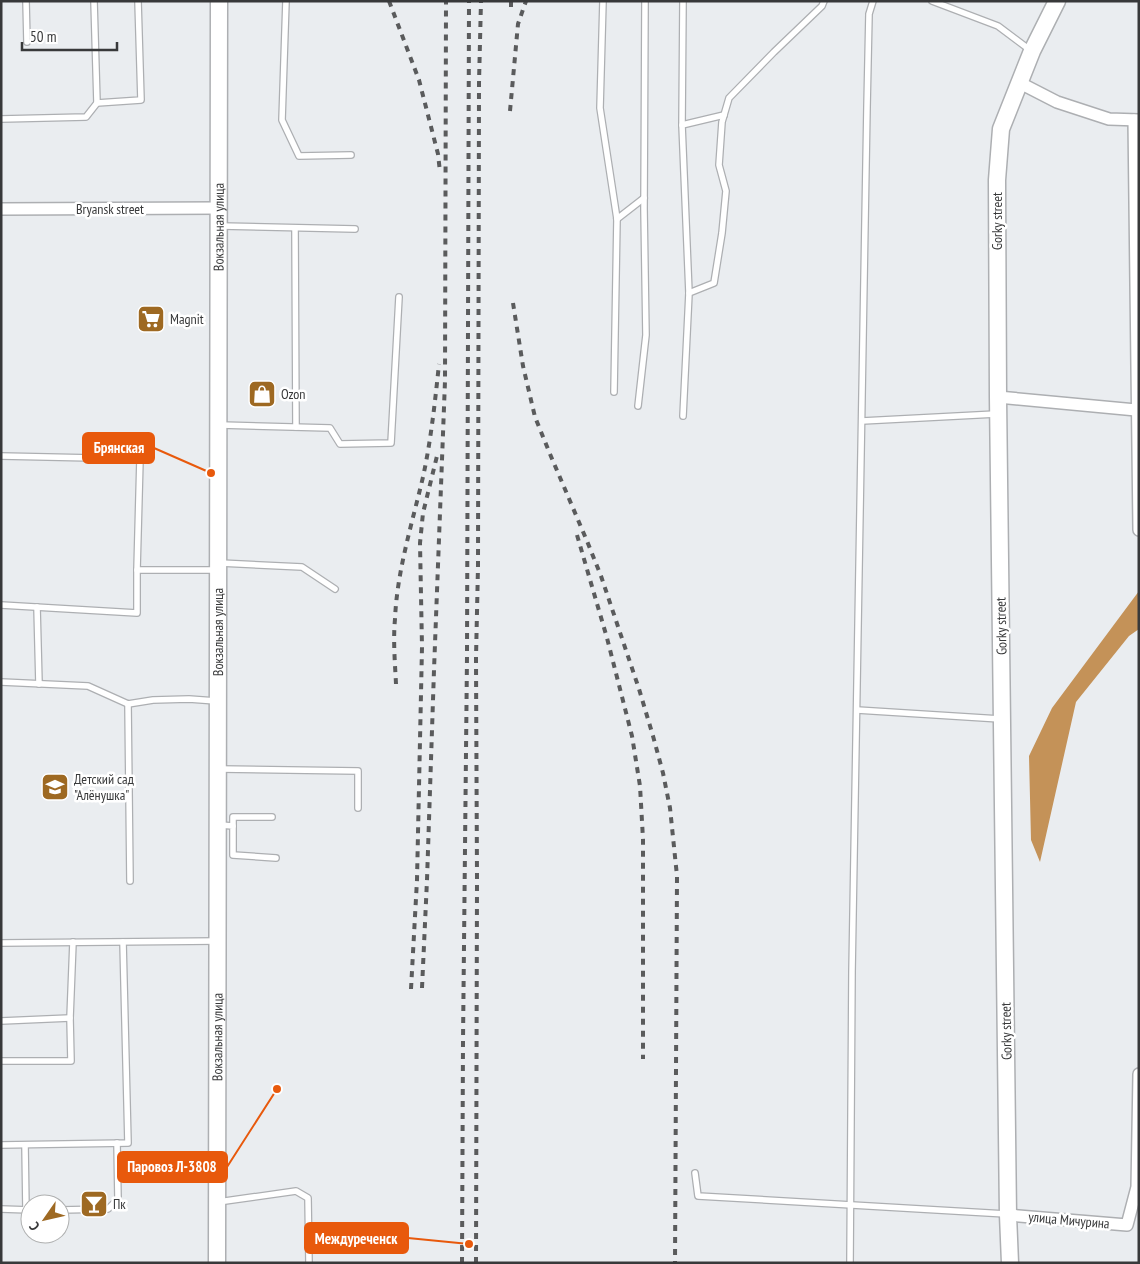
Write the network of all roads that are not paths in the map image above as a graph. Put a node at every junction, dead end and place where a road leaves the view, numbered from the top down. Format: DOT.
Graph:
graph roads {
  1 [pos="26,1"];
  2 [pos="94,1"];
  3 [pos="138,1"];
  4 [pos="219,1"];
  5 [pos="286,1"];
  6 [pos="603,1"];
  7 [pos="645,1"];
  8 [pos="683,1"];
  9 [pos="824,1"];
  10 [pos="873,1"];
  11 [pos="932,1"];
  12 [pos="1057,1"];
  13 [pos="27,42"];
  14 [pos="1032,51"];
  15 [pos="1020,83"];
  16 [pos="96,103"];
  17 [pos="724,114"];
  18 [pos="1,119"];
  19 [pos="1136,120"];
  20 [pos="682,125"];
  21 [pos="351,155"];
  22 [pos="644,198"];
  23 [pos="219,208"];
  24 [pos="1,209"];
  25 [pos="617,218"];
  26 [pos="219,226"];
  27 [pos="295,228"];
  28 [pos="356,229"];
  29 [pos="689,292"];
  30 [pos="399,297"];
  31 [pos="1138,375"];
  32 [pos="614,392"];
  33 [pos="998,397"];
  34 [pos="638,406"];
  35 [pos="1136,410"];
  36 [pos="999,414"];
  37 [pos="683,416"];
  38 [pos="862,421"];
  39 [pos="218,425"];
  40 [pos="296,427"];
  41 [pos="1,456"];
  42 [pos="1138,530"];
  43 [pos="218,566"];
  44 [pos="137,570"];
  45 [pos="335,590"];
  46 [pos="1,605"];
  47 [pos="37,607"];
  48 [pos="1,682"];
  49 [pos="38,684"];
  50 [pos="218,701"];
  51 [pos="128,704"];
  52 [pos="857,710"];
  53 [pos="1002,719"];
  54 [pos="218,769"];
  55 [pos="358,808"];
  56 [pos="272,817"];
  57 [pos="225,825"];
  58 [pos="276,858"];
  59 [pos="130,881"];
  60 [pos="218,941"];
  61 [pos="73,942"];
  62 [pos="123,942"];
  63 [pos="1,943"];
  64 [pos="70,1018"];
  65 [pos="1,1021"];
  66 [pos="1,1061"];
  67 [pos="1139,1074"];
  68 [pos="117,1143"];
  69 [pos="25,1145"];
  70 [pos="1,1146"];
  71 [pos="695,1173"];
  72 [pos="27,1194"];
  73 [pos="217,1202"];
  74 [pos="852,1204"];
  75 [pos="1,1209"];
  76 [pos="20,1210"];
  77 [pos="70,1210"];
  78 [pos="1008,1215"];
  79 [pos="1133,1225"];
  80 [pos="217,1263"];
  81 [pos="309,1263"];
  82 [pos="850,1263"];
  83 [pos="1010,1263"];
  1 -- 13 [label="lane"];
  2 -- 16 [label="lane"];
  3 -- 16 [label="lane"];
  4 -- 23 [label="main road, Вокзальная улица"];
  5 -- 21 [label="lane"];
  6 -- 25 [label="lane"];
  7 -- 22 [label="lane"];
  8 -- 20 [label="lane"];
  9 -- 17 [label="lane"];
  10 -- 38 [label="lane"];
  11 -- 14 [label="lane"];
  12 -- 14 [label="main road, Gorky street"];
  14 -- 15 [label="main road, Gorky street"];
  15 -- 19 [label="street"];
  15 -- 33 [label="main road, Gorky street"];
  16 -- 18 [label="lane"];
  17 -- 20 [label="lane"];
  17 -- 29 [label="lane"];
  19 -- 31 [label="street"];
  20 -- 29 [label="lane"];
  22 -- 25 [label="lane"];
  22 -- 34 [label="lane"];
  23 -- 24 [label="street, Bryansk street"];
  23 -- 26 [label="main road, Вокзальная улица"];
  25 -- 32 [label="lane"];
  26 -- 27 [label="lane"];
  26 -- 39 [label="main road, Вокзальная улица"];
  27 -- 28 [label="lane"];
  27 -- 40 [label="lane"];
  29 -- 37 [label="lane"];
  30 -- 40 [label="lane"];
  31 -- 35 [label="street"];
  33 -- 35 [label="street"];
  33 -- 36 [label="main road, Gorky street"];
  35 -- 42 [label="street"];
  36 -- 38 [label="lane"];
  36 -- 53 [label="main road, Gorky street"];
  38 -- 52 [label="lane"];
  39 -- 40 [label="lane"];
  39 -- 43 [label="main road, Вокзальная улица"];
  41 -- 44 [label="lane"];
  43 -- 44 [label="lane"];
  43 -- 45 [label="lane"];
  43 -- 50 [label="main road, Вокзальная улица"];
  44 -- 47 [label="lane"];
  46 -- 47 [label="lane"];
  47 -- 49 [label="lane"];
  48 -- 49 [label="lane"];
  49 -- 51 [label="lane"];
  50 -- 51 [label="lane"];
  50 -- 54 [label="main road, Вокзальная улица"];
  51 -- 59 [label="lane"];
  52 -- 53 [label="lane"];
  52 -- 74 [label="lane"];
  53 -- 78 [label="main road, Gorky street"];
  54 -- 55 [label="lane"];
  54 -- 57 [label="main road, Вокзальная улица"];
  56 -- 57 [label="lane"];
  57 -- 58 [label="lane"];
  57 -- 60 [label="main road, Вокзальная улица"];
  60 -- 62 [label="lane"];
  60 -- 73 [label="main road, Вокзальная улица"];
  61 -- 62 [label="lane"];
  61 -- 63 [label="lane"];
  61 -- 64 [label="lane"];
  62 -- 68 [label="lane"];
  64 -- 65 [label="lane"];
  64 -- 66 [label="lane"];
  67 -- 79 [label="street, улица Мичурина"];
  68 -- 69 [label="lane"];
  68 -- 77 [label="lane"];
  69 -- 70 [label="lane"];
  69 -- 72 [label="lane"];
  71 -- 74 [label="lane"];
  73 -- 80 [label="main road, Вокзальная улица"];
  73 -- 81 [label="lane"];
  74 -- 78 [label="lane"];
  74 -- 82 [label="lane"];
  75 -- 76 [label="lane"];
  78 -- 79 [label="street, улица Мичурина"];
  78 -- 83 [label="main road, Gorky street"];
}
